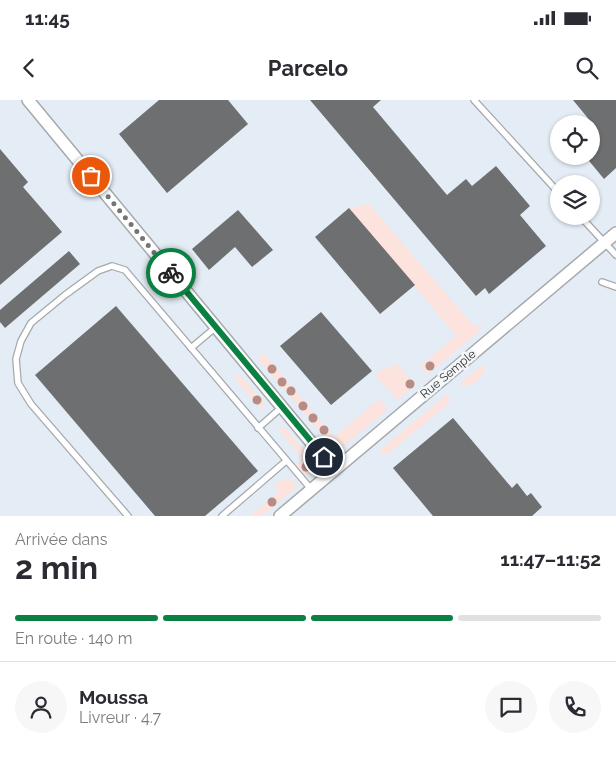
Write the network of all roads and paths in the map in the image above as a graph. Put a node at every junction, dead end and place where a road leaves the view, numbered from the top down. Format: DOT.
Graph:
graph roads {
  1 [pos="28,100"];
  2 [pos="474,100"];
  3 [pos="550,183"];
  4 [pos="588,225"];
  5 [pos="616,233"];
  6 [pos="604,243"];
  7 [pos="616,255"];
  8 [pos="602,282"];
  9 [pos="616,287"];
  10 [pos="216,327"];
  11 [pos="191,348"];
  12 [pos="282,407"];
  13 [pos="258,428"];
  14 [pos="286,461"];
  15 [pos="334,470"];
  16 [pos="311,489"];
  17 [pos="128,516"];
  18 [pos="222,516"];
  19 [pos="280,516"];
  1 -- 10 [label="street"];
  2 -- 3 [label="lane"];
  4 -- 6 [label="lane"];
  5 -- 6 [label="street, Rue Semple"];
  6 -- 7 [label="lane"];
  6 -- 15 [label="street, Rue Semple"];
  8 -- 9 [label="lane"];
  10 -- 11 [label="lane"];
  10 -- 12 [label="street"];
  11 -- 13 [label="lane"];
  11 -- 17 [label="lane"];
  12 -- 13 [label="lane"];
  12 -- 15 [label="street"];
  13 -- 14 [label="lane"];
  14 -- 16 [label="lane"];
  14 -- 18 [label="lane"];
  15 -- 16 [label="street, Rue Semple"];
  16 -- 19 [label="street, Rue Semple"];
}
